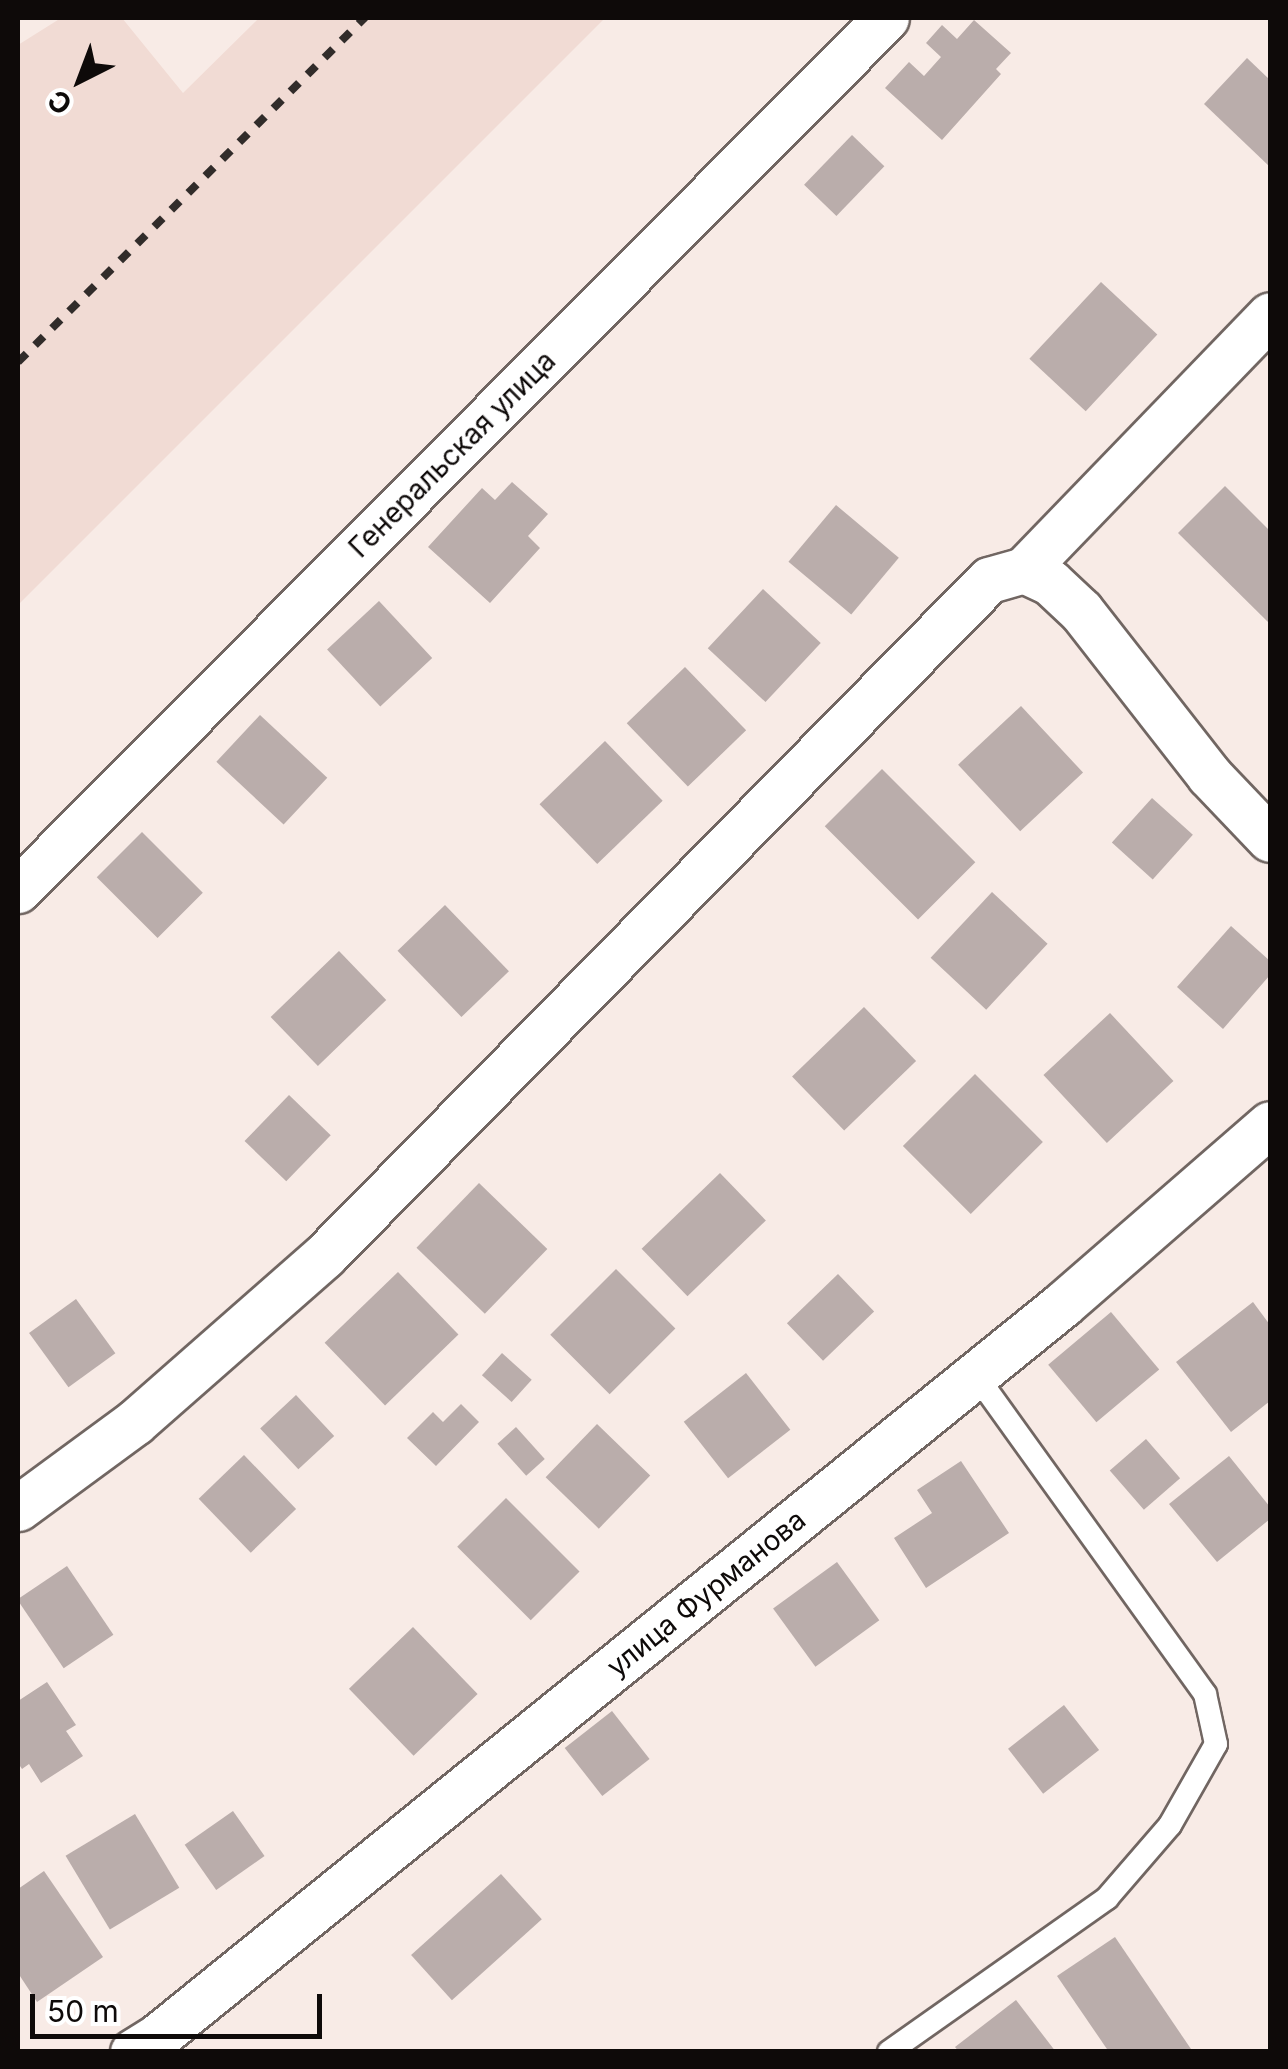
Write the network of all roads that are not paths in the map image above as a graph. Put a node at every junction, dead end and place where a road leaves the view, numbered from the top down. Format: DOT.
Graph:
graph roads {
  1 [pos="886,18"];
  2 [pos="1270,316"];
  3 [pos="1024,570"];
  4 [pos="1270,839"];
  5 [pos="18,890"];
  6 [pos="1270,1124"];
  7 [pos="976,1375"];
  8 [pos="18,1508"];
  9 [pos="133,2052"];
  10 [pos="889,2052"];
  1 -- 5 [label="street, Генеральская улица"];
  2 -- 3 [label="street"];
  3 -- 4 [label="street"];
  3 -- 8 [label="street"];
  6 -- 7 [label="street, улица Фурманова"];
  7 -- 9 [label="street, улица Фурманова"];
  7 -- 10 [label="lane"];
}
